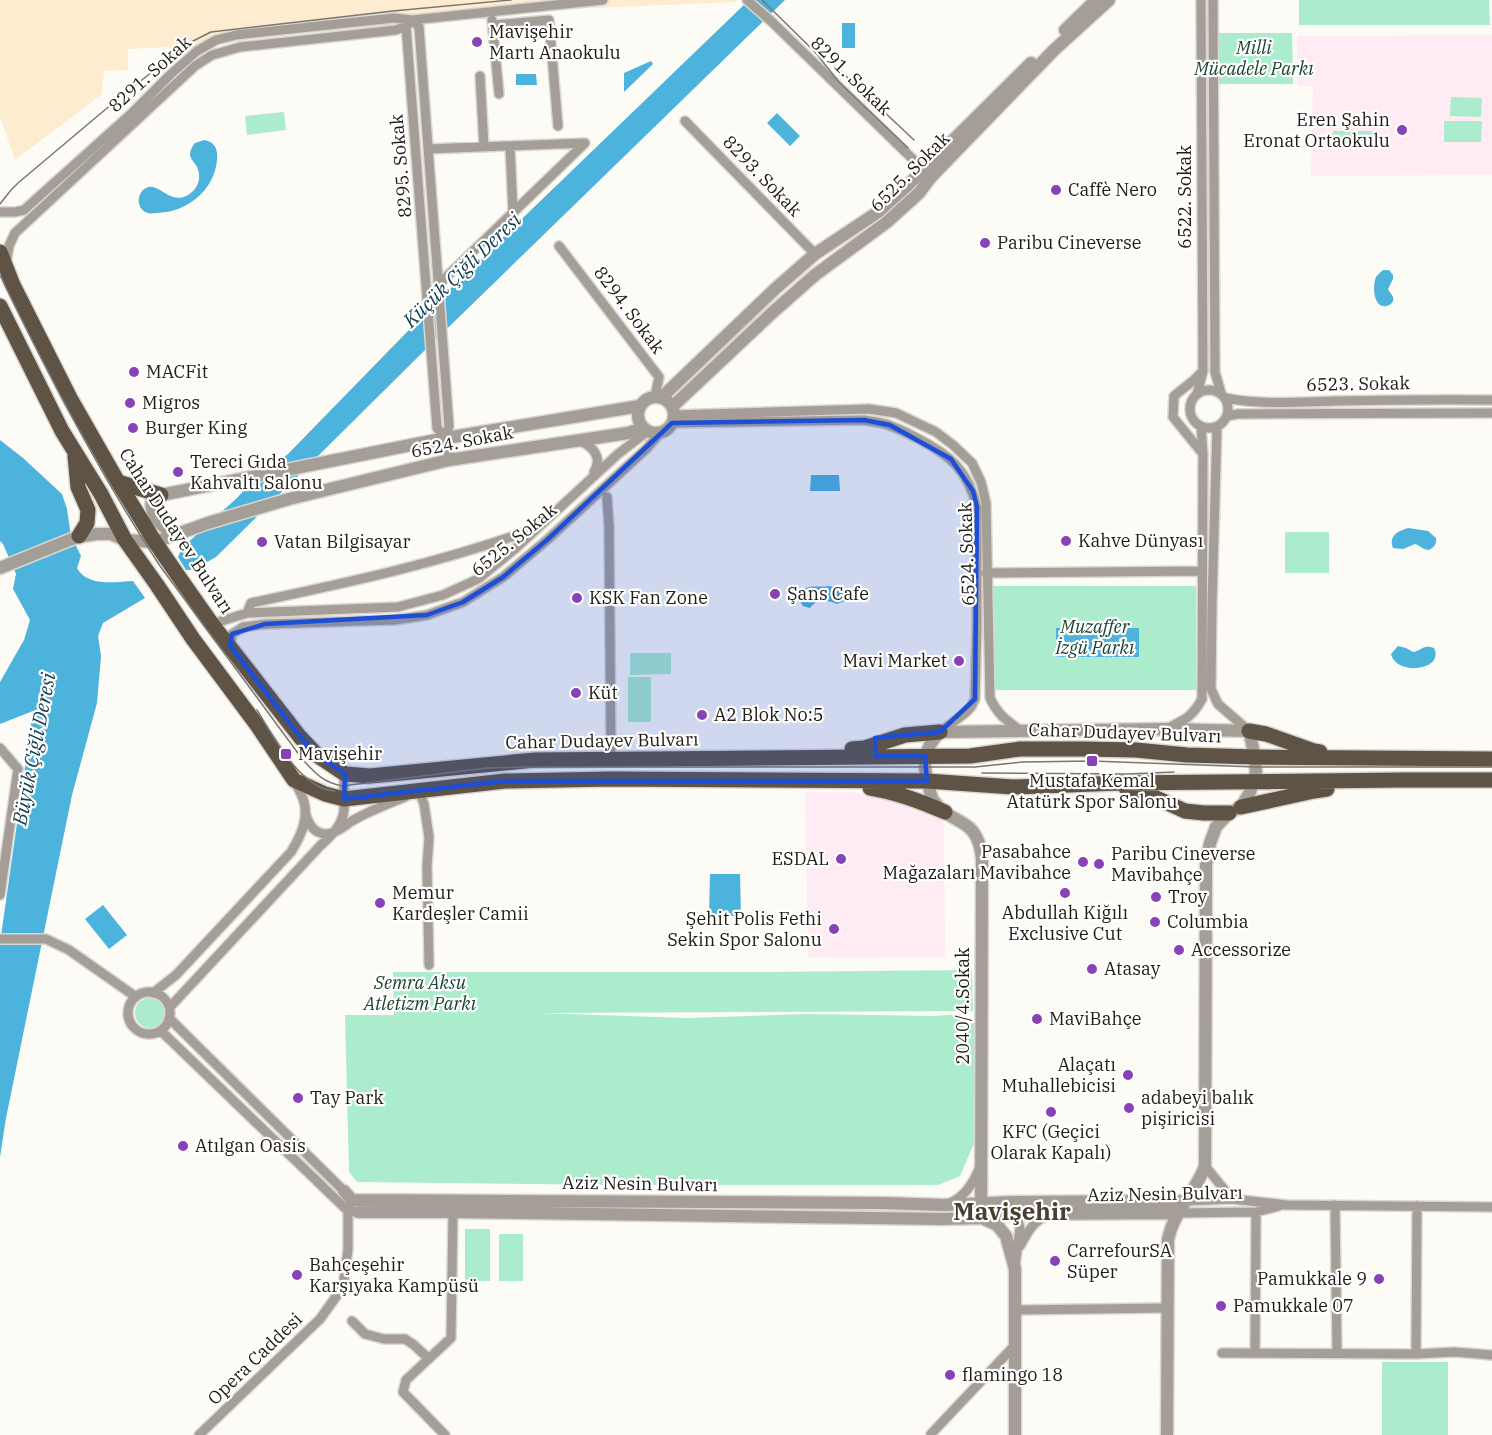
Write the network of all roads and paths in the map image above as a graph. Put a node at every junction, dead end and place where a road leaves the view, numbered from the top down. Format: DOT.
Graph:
graph roads {
  1 [pos="603,0"];
  2 [pos="747,0"];
  3 [pos="1096,0"];
  4 [pos="1109,0"];
  5 [pos="1201,0"];
  6 [pos="1213,0"];
  7 [pos="492,12"];
  8 [pos="409,23"];
  9 [pos="493,25"];
  10 [pos="480,76"];
  11 [pos="499,94"];
  12 [pos="685,121"];
  13 [pos="558,126"];
  14 [pos="510,146"];
  15 [pos="484,147"];
  16 [pos="428,149"];
  17 [pos="927,173"];
  18 [pos="0,212"];
  19 [pos="513,213"];
  20 [pos="559,246"];
  21 [pos="815,254"];
  22 [pos="3,259"];
  23 [pos="439,289"];
  24 [pos="0,306"];
  25 [pos="1203,371"];
  26 [pos="1197,394"];
  27 [pos="1223,396"];
  28 [pos="658,397"];
  29 [pos="1492,400"];
  30 [pos="640,406"];
  31 [pos="1492,413"];
  32 [pos="673,415"];
  33 [pos="1227,416"];
  34 [pos="1201,426"];
  35 [pos="1217,427"];
  36 [pos="651,431"];
  37 [pos="446,438"];
  38 [pos="578,440"];
  39 [pos="75,453"];
  40 [pos="1203,454"];
  41 [pos="449,460"];
  42 [pos="118,482"];
  43 [pos="587,482"];
  44 [pos="161,495"];
  45 [pos="607,497"];
  46 [pos="536,528"];
  47 [pos="176,534"];
  48 [pos="80,536"];
  49 [pos="125,540"];
  50 [pos="155,542"];
  51 [pos="4,567"];
  52 [pos="1202,571"];
  53 [pos="986,573"];
  54 [pos="247,613"];
  55 [pos="212,624"];
  56 [pos="231,646"];
  57 [pos="1167,729"];
  58 [pos="1021,730"];
  59 [pos="1249,731"];
  60 [pos="940,732"];
  61 [pos="0,748"];
  62 [pos="925,756"];
  63 [pos="789,757"];
  64 [pos="1255,757"];
  65 [pos="610,759"];
  66 [pos="1401,759"];
  67 [pos="1492,759"];
  68 [pos="345,774"];
  69 [pos="294,780"];
  70 [pos="819,780"];
  71 [pos="1401,780"];
  72 [pos="1492,780"];
  73 [pos="927,781"];
  74 [pos="1253,782"];
  75 [pos="1120,783"];
  76 [pos="419,791"];
  77 [pos="344,799"];
  78 [pos="1235,810"];
  79 [pos="305,812"];
  80 [pos="945,812"];
  81 [pos="335,832"];
  82 [pos="0,895"];
  83 [pos="0,939"];
  84 [pos="429,965"];
  85 [pos="153,993"];
  86 [pos="136,997"];
  87 [pos="170,1007"];
  88 [pos="170,1019"];
  89 [pos="161,1031"];
  90 [pos="1205,1166"];
  91 [pos="980,1167"];
  92 [pos="1232,1199"];
  93 [pos="1185,1202"];
  94 [pos="351,1204"];
  95 [pos="981,1204"];
  96 [pos="944,1205"];
  97 [pos="1287,1205"];
  98 [pos="1335,1205"];
  99 [pos="1417,1206"];
  100 [pos="1492,1207"];
  101 [pos="1014,1208"];
  102 [pos="453,1212"];
  103 [pos="1256,1212"];
  104 [pos="1177,1213"];
  105 [pos="1052,1214"];
  106 [pos="981,1218"];
  107 [pos="1018,1251"];
  108 [pos="1015,1269"];
  109 [pos="1167,1308"];
  110 [pos="1015,1310"];
  111 [pos="352,1321"];
  112 [pos="1015,1345"];
  113 [pos="1222,1353"];
  114 [pos="1255,1353"];
  115 [pos="1337,1353"];
  116 [pos="1416,1354"];
  117 [pos="1492,1354"];
  118 [pos="429,1359"];
  119 [pos="931,1434"];
  120 [pos="199,1435"];
  121 [pos="445,1435"];
  122 [pos="1015,1435"];
  123 [pos="1167,1435"];
  1 -- 7 [label="street, 8291. Sokak"];
  2 -- 17 [label="street, 8291. Sokak"];
  3 -- 17 [label="street, 6525. Sokak"];
  4 -- 17 [label="street, 6525. Sokak"];
  5 -- 25 [label="street, 6522. Sokak"];
  6 -- 27 [label="street, 6522. Sokak"];
  7 -- 8 [label="street, 8291. Sokak"];
  7 -- 9 [label="street"];
  8 -- 16 [label="street, 8295. Sokak"];
  8 -- 18 [label="street, 8291. Sokak"];
  8 -- 22 [label="street, 8291. Sokak"];
  8 -- 37 [label="street, 8295. Sokak"];
  9 -- 11 [label="street"];
  9 -- 13 [label="street"];
  10 -- 15 [label="street"];
  12 -- 21 [label="street, 8293. Sokak"];
  14 -- 15 [label="street"];
  14 -- 19 [label="street"];
  14 -- 19 [label="street"];
  15 -- 16 [label="street"];
  16 -- 23 [label="street, 8295. Sokak"];
  17 -- 21 [label="street, 6525. Sokak"];
  17 -- 32 [label="street, 6525. Sokak"];
  19 -- 23 [label="street"];
  20 -- 28 [label="street, 8294. Sokak"];
  21 -- 28 [label="street, 6525. Sokak"];
  22 -- 42 [label="main road, Cahar Dudayev Bulvarı"];
  23 -- 37 [label="street, 8295. Sokak"];
  24 -- 39 [label="main road"];
  25 -- 26 [label="street, 6522. Sokak"];
  25 -- 40 [label="street"];
  26 -- 27 [label="street"];
  26 -- 34 [label="street"];
  27 -- 29 [label="street, 6523. Sokak"];
  27 -- 33 [label="street"];
  28 -- 30 [label="street"];
  28 -- 32 [label="street"];
  30 -- 36 [label="street"];
  30 -- 37 [label="street, 6524. Sokak"];
  31 -- 33 [label="street, 6523. Sokak"];
  32 -- 36 [label="street"];
  32 -- 53 [label="street, 6524. Sokak"];
  32 -- 60 [label="street, 6524. Sokak"];
  33 -- 35 [label="street"];
  34 -- 35 [label="street"];
  34 -- 40 [label="street"];
  35 -- 59 [label="street"];
  36 -- 38 [label="street, 6524. Sokak"];
  36 -- 43 [label="street, 6525. Sokak"];
  36 -- 56 [label="street, 6525. Sokak"];
  37 -- 41 [label="street"];
  37 -- 44 [label="street, 6524. Sokak"];
  38 -- 41 [label="street, 6524. Sokak"];
  38 -- 43 [label="street"];
  39 -- 48 [label="main road"];
  39 -- 49 [label="main road"];
  40 -- 52 [label="street"];
  41 -- 47 [label="street, 6524. Sokak"];
  42 -- 44 [label="main road"];
  42 -- 50 [label="main road, Cahar Dudayev Bulvarı"];
  43 -- 46 [label="street, 6525. Sokak"];
  44 -- 47 [label="street"];
  45 -- 65 [label="street"];
  46 -- 54 [label="street"];
  46 -- 54 [label="street, 6525. Sokak"];
  47 -- 50 [label="street, 6524. Sokak"];
  48 -- 49 [label="street"];
  48 -- 51 [label="street"];
  49 -- 50 [label="street"];
  49 -- 69 [label="main road"];
  50 -- 55 [label="main road, Cahar Dudayev Bulvarı"];
  52 -- 53 [label="street"];
  52 -- 57 [label="street"];
  53 -- 58 [label="street, 6524. Sokak"];
  54 -- 55 [label="street, 6525. Sokak"];
  55 -- 56 [label="main road, Cahar Dudayev Bulvarı"];
  56 -- 68 [label="main road, Cahar Dudayev Bulvarı"];
  57 -- 58 [label="street"];
  57 -- 59 [label="street"];
  58 -- 60 [label="street"];
  59 -- 64 [label="street"];
  59 -- 66 [label="main road"];
  60 -- 62 [label="street"];
  60 -- 63 [label="main road"];
  61 -- 82 [label="street"];
  62 -- 63 [label="main road, Cahar Dudayev Bulvarı"];
  62 -- 64 [label="main road, Cahar Dudayev Bulvarı"];
  62 -- 73 [label="street"];
  63 -- 65 [label="main road, Cahar Dudayev Bulvarı"];
  64 -- 66 [label="main road, Cahar Dudayev Bulvarı"];
  64 -- 74 [label="street"];
  65 -- 68 [label="main road, Cahar Dudayev Bulvarı"];
  66 -- 67 [label="main road, Cahar Dudayev Bulvarı"];
  68 -- 77 [label="street"];
  69 -- 77 [label="main road"];
  69 -- 79 [label="street"];
  70 -- 73 [label="main road"];
  70 -- 76 [label="main road"];
  70 -- 80 [label="main road"];
  71 -- 72 [label="main road"];
  71 -- 74 [label="main road"];
  71 -- 78 [label="main road"];
  73 -- 75 [label="main road"];
  73 -- 80 [label="street"];
  74 -- 75 [label="main road"];
  74 -- 78 [label="street"];
  75 -- 78 [label="main road"];
  76 -- 77 [label="main road"];
  76 -- 81 [label="street"];
  76 -- 84 [label="street"];
  77 -- 81 [label="street"];
  78 -- 90 [label="street"];
  79 -- 81 [label="street"];
  79 -- 85 [label="street"];
  80 -- 91 [label="street, 2040/4.Sokak"];
  81 -- 87 [label="street"];
  83 -- 86 [label="street"];
  85 -- 86 [label="street"];
  85 -- 87 [label="street"];
  86 -- 89 [label="street"];
  87 -- 88 [label="street"];
  88 -- 89 [label="street"];
  88 -- 94 [label="street"];
  89 -- 94 [label="street"];
  90 -- 92 [label="street"];
  90 -- 93 [label="street"];
  91 -- 95 [label="street, 2040/4.Sokak"];
  91 -- 96 [label="street"];
  92 -- 93 [label="street, Aziz Nesin Bulvarı"];
  92 -- 97 [label="street, Aziz Nesin Bulvarı"];
  93 -- 101 [label="street, Aziz Nesin Bulvarı"];
  93 -- 104 [label="street"];
  94 -- 96 [label="street, Aziz Nesin Bulvarı"];
  94 -- 102 [label="street, Aziz Nesin Bulvarı"];
  94 -- 120 [label="street, Opera Caddesi"];
  95 -- 96 [label="street, Aziz Nesin Bulvarı"];
  95 -- 101 [label="street, Aziz Nesin Bulvarı"];
  95 -- 106 [label="street, 2040/4.Sokak"];
  97 -- 98 [label="street, Aziz Nesin Bulvarı"];
  97 -- 103 [label="street, Aziz Nesin Bulvarı"];
  98 -- 99 [label="street, Aziz Nesin Bulvarı"];
  98 -- 115 [label="street"];
  99 -- 100 [label="street, Aziz Nesin Bulvarı"];
  99 -- 116 [label="street"];
  101 -- 105 [label="street, Aziz Nesin Bulvarı"];
  101 -- 106 [label="street, Aziz Nesin Bulvarı"];
  101 -- 107 [label="street"];
  102 -- 106 [label="street, Aziz Nesin Bulvarı"];
  102 -- 118 [label="street"];
  103 -- 104 [label="street, Aziz Nesin Bulvarı"];
  103 -- 114 [label="street"];
  104 -- 105 [label="street, Aziz Nesin Bulvarı"];
  104 -- 109 [label="street"];
  105 -- 107 [label="street"];
  106 -- 108 [label="street"];
  107 -- 108 [label="street"];
  108 -- 110 [label="street"];
  109 -- 110 [label="street"];
  109 -- 123 [label="street"];
  110 -- 112 [label="street"];
  111 -- 118 [label="street"];
  112 -- 119 [label="street"];
  112 -- 122 [label="street"];
  113 -- 114 [label="street"];
  114 -- 115 [label="street"];
  115 -- 116 [label="street"];
  116 -- 117 [label="street"];
  118 -- 121 [label="street"];
}
